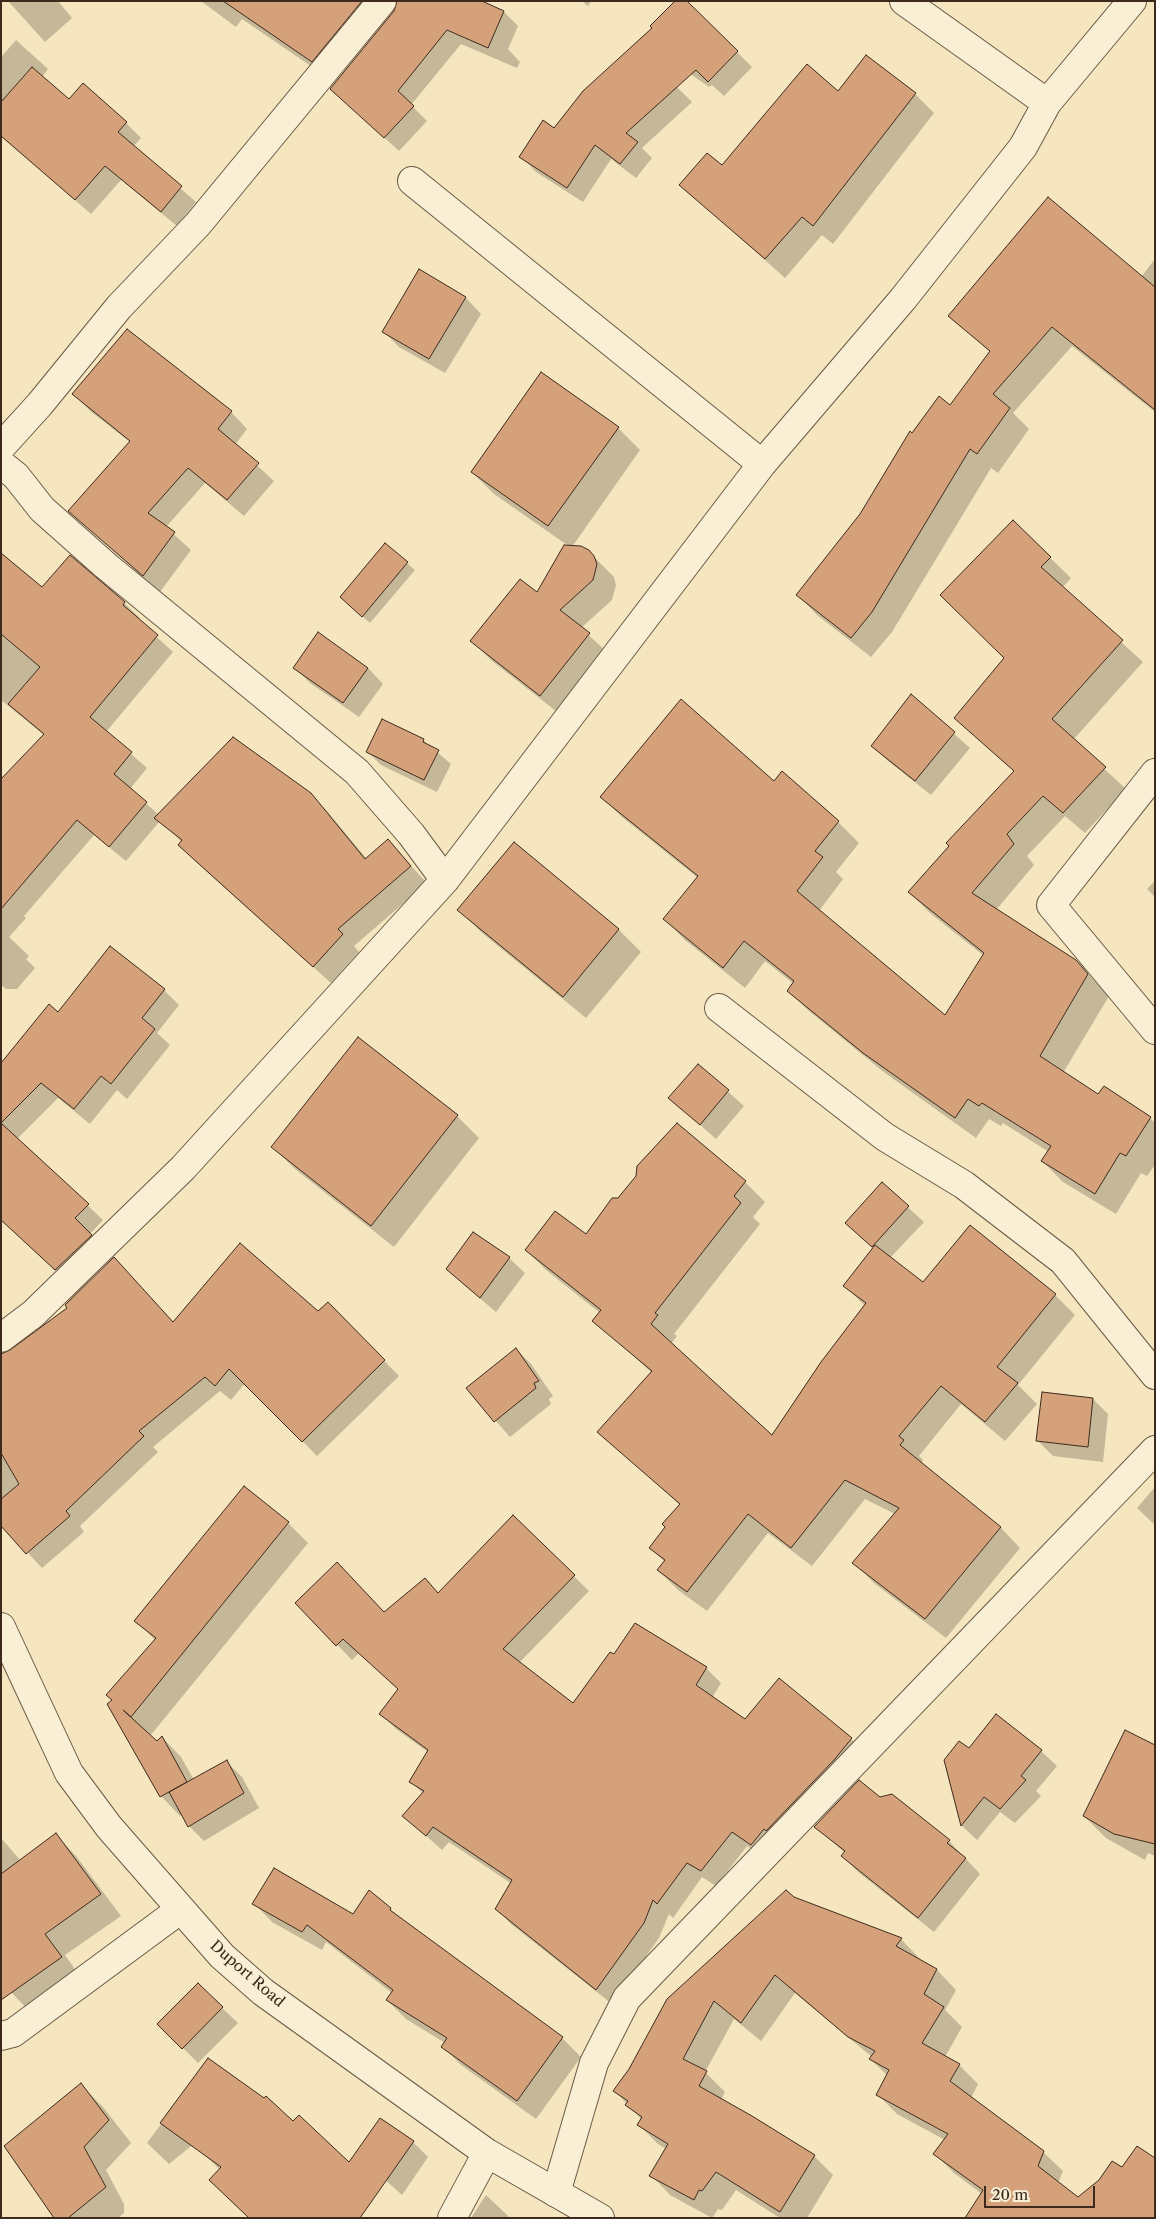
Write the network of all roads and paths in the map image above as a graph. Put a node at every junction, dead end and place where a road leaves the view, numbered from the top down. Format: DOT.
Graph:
graph roads {
  1 [pos="382,1"];
  2 [pos="904,1"];
  3 [pos="1132,1"];
  4 [pos="1047,103"];
  5 [pos="412,181"];
  6 [pos="1,447"];
  7 [pos="1,464"];
  8 [pos="762,464"];
  9 [pos="1155,773"];
  10 [pos="444,880"];
  11 [pos="718,1008"];
  12 [pos="1155,1030"];
  13 [pos="1,1338"];
  14 [pos="1155,1375"];
  15 [pos="1155,1450"];
  16 [pos="1,1627"];
  17 [pos="181,1909"];
  18 [pos="1,2036"];
  19 [pos="487,2154"];
  20 [pos="556,2193"];
  21 [pos="452,2218"];
  22 [pos="600,2218"];
  1 -- 6 [label="street"];
  2 -- 4 [label="street"];
  3 -- 4 [label="street"];
  4 -- 8 [label="street"];
  5 -- 8 [label="street"];
  7 -- 10 [label="street"];
  8 -- 10 [label="street"];
  9 -- 12 [label="street"];
  10 -- 13 [label="street"];
  11 -- 14 [label="street"];
  15 -- 20 [label="street"];
  16 -- 17 [label="street, Duport Road"];
  17 -- 18 [label="street"];
  17 -- 19 [label="street, Duport Road"];
  19 -- 20 [label="street, Duport Road"];
  19 -- 21 [label="street"];
  20 -- 22 [label="street, Duport Road"];
}
